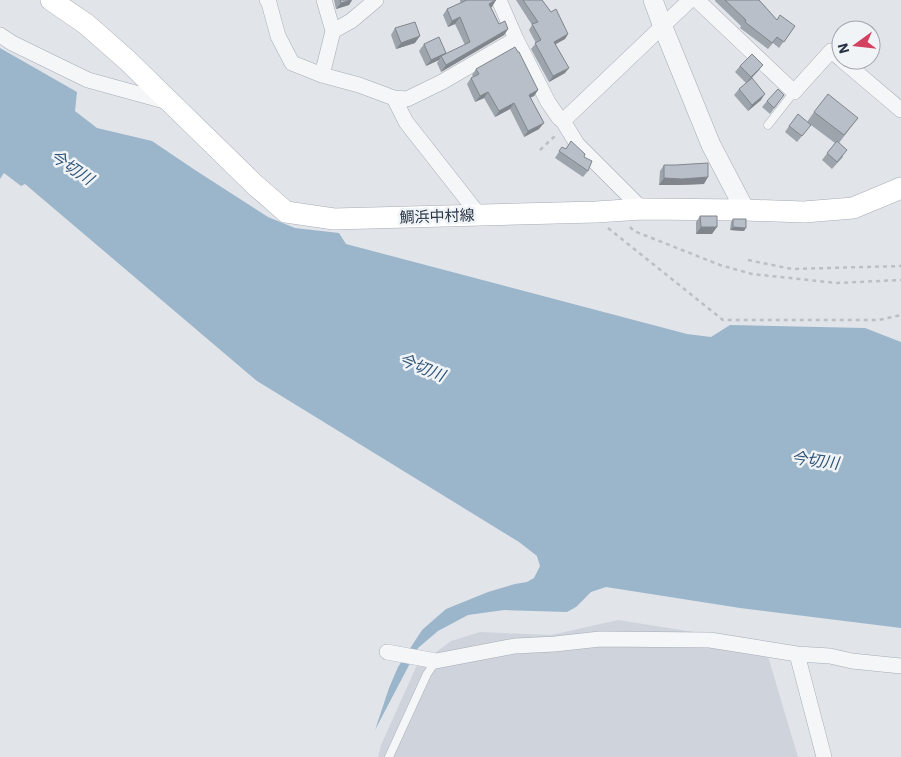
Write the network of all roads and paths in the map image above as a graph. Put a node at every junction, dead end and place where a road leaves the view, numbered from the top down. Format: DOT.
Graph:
graph roads {
  1 [pos="51,0"];
  2 [pos="267,0"];
  3 [pos="324,0"];
  4 [pos="376,0"];
  5 [pos="499,0"];
  6 [pos="653,0"];
  7 [pos="690,0"];
  8 [pos="697,0"];
  9 [pos="663,27"];
  10 [pos="333,31"];
  11 [pos="0,35"];
  12 [pos="516,39"];
  13 [pos="831,51"];
  14 [pos="853,70"];
  15 [pos="322,75"];
  16 [pos="794,92"];
  17 [pos="394,98"];
  18 [pos="169,102"];
  19 [pos="901,110"];
  20 [pos="564,123"];
  21 [pos="768,126"];
  22 [pos="540,150"];
  23 [pos="901,188"];
  24 [pos="642,209"];
  25 [pos="745,210"];
  26 [pos="604,212"];
  27 [pos="479,215"];
  28 [pos="748,260"];
  29 [pos="901,266"];
  30 [pos="901,280"];
  31 [pos="901,315"];
  32 [pos="387,652"];
  33 [pos="797,654"];
  34 [pos="436,660"];
  35 [pos="901,666"];
  36 [pos="389,757"];
  37 [pos="824,757"];
  1 -- 18 [label="main road, 鯛浜中村線"];
  2 -- 15 [label="street"];
  3 -- 10 [label="street"];
  4 -- 10 [label="street"];
  5 -- 12 [label="street"];
  6 -- 9 [label="street"];
  7 -- 9 [label="street"];
  8 -- 16 [label="street"];
  9 -- 20 [label="street"];
  9 -- 25 [label="street"];
  10 -- 15 [label="street"];
  11 -- 18 [label="street"];
  12 -- 17 [label="street"];
  12 -- 20 [label="street"];
  13 -- 16 [label="street"];
  14 -- 19 [label="street"];
  15 -- 17 [label="street"];
  16 -- 21 [label="lane"];
  17 -- 27 [label="street"];
  18 -- 27 [label="main road, 鯛浜中村線"];
  20 -- 22 [label="path"];
  20 -- 24 [label="street"];
  23 -- 25 [label="main road, 鯛浜中村線"];
  24 -- 25 [label="main road, 鯛浜中村線"];
  24 -- 26 [label="main road, 鯛浜中村線"];
  26 -- 27 [label="main road, 鯛浜中村線"];
  26 -- 30 [label="path"];
  26 -- 31 [label="path"];
  28 -- 29 [label="path"];
  32 -- 34 [label="street"];
  33 -- 34 [label="street"];
  33 -- 35 [label="street"];
  33 -- 37 [label="street"];
  34 -- 36 [label="lane"];
}
